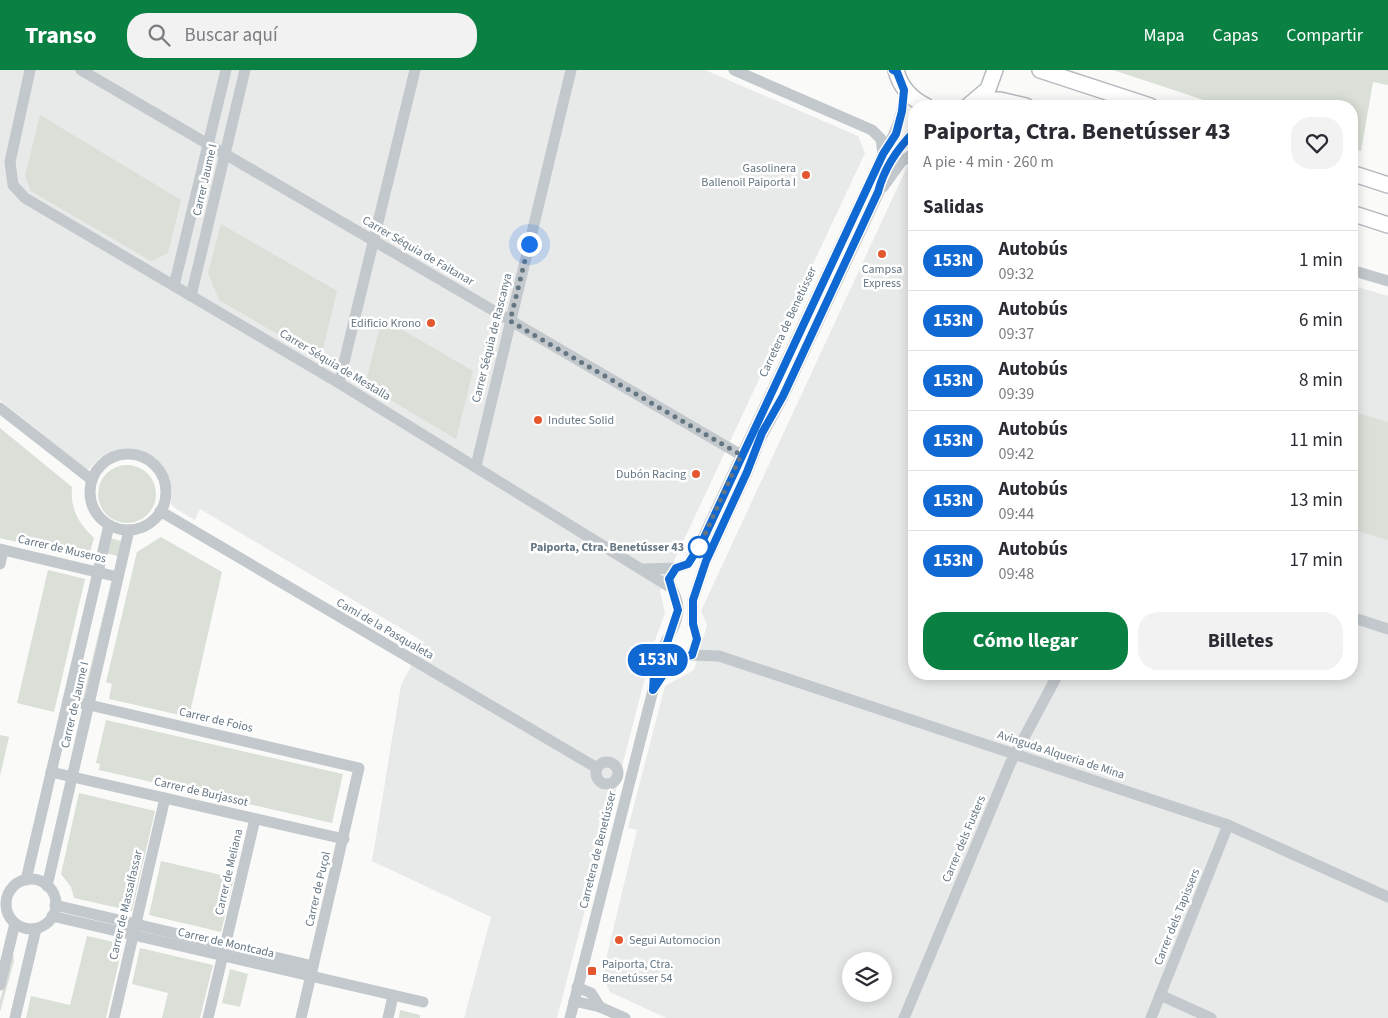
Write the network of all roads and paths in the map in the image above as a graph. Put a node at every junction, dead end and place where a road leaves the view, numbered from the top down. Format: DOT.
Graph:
graph roads {
  1 [pos="30,70"];
  2 [pos="81,70"];
  3 [pos="226,70"];
  4 [pos="245,70"];
  5 [pos="415,70"];
  6 [pos="571,70"];
  7 [pos="734,70"];
  8 [pos="995,70"];
  9 [pos="1040,70"];
  10 [pos="896,71"];
  11 [pos="904,90"];
  12 [pos="914,100"];
  13 [pos="976,100"];
  14 [pos="1132,100"];
  15 [pos="908,139"];
  16 [pos="208,144"];
  17 [pos="225,154"];
  18 [pos="883,154"];
  19 [pos="908,158"];
  20 [pos="1358,174"];
  21 [pos="1388,185"];
  22 [pos="878,192"];
  23 [pos="1358,215"];
  24 [pos="1388,225"];
  25 [pos="375,242"];
  26 [pos="1358,272"];
  27 [pos="1388,281"];
  28 [pos="174,286"];
  29 [pos="191,296"];
  30 [pos="510,321"];
  31 [pos="340,383"];
  32 [pos="0,408"];
  33 [pos="741,455"];
  34 [pos="476,466"];
  35 [pos="92,480"];
  36 [pos="160,512"];
  37 [pos="109,525"];
  38 [pos="129,530"];
  39 [pos="2,549"];
  40 [pos="0,564"];
  41 [pos="688,564"];
  42 [pos="676,568"];
  43 [pos="644,569"];
  44 [pos="98,572"];
  45 [pos="118,577"];
  46 [pos="698,580"];
  47 [pos="670,587"];
  48 [pos="1358,619"];
  49 [pos="1387,626"];
  50 [pos="697,639"];
  51 [pos="667,643"];
  52 [pos="692,655"];
  53 [pos="719,656"];
  54 [pos="679,658"];
  55 [pos="1055,680"];
  56 [pos="653,690"];
  57 [pos="68,700"];
  58 [pos="89,705"];
  59 [pos="1016,754"];
  60 [pos="357,767"];
  61 [pos="597,768"];
  62 [pos="51,772"];
  63 [pos="617,776"];
  64 [pos="72,777"];
  65 [pos="630,780"];
  66 [pos="166,798"];
  67 [pos="255,819"];
  68 [pos="1228,825"];
  69 [pos="344,839"];
  70 [pos="26,880"];
  71 [pos="46,886"];
  72 [pos="1388,897"];
  73 [pos="3,898"];
  74 [pos="54,910"];
  75 [pos="15,923"];
  76 [pos="36,928"];
  77 [pos="134,929"];
  78 [pos="224,951"];
  79 [pos="312,971"];
  80 [pos="0,984"];
  81 [pos="577,987"];
  82 [pos="1160,995"];
  83 [pos="393,996"];
  84 [pos="574,1001"];
  85 [pos="423,1002"];
  86 [pos="600,1007"];
  87 [pos="15,1018"];
  88 [pos="114,1018"];
  89 [pos="208,1018"];
  90 [pos="301,1018"];
  91 [pos="388,1018"];
  92 [pos="570,1018"];
  93 [pos="625,1018"];
  94 [pos="904,1018"];
  95 [pos="1151,1018"];
  96 [pos="1211,1018"];
  1 -- 28 [label="street, Carrer Séquia de Mestalla"];
  2 -- 16 [label="street, Carrer Séquia de Faitanar"];
  3 -- 16 [label="street, Carrer Jaume I"];
  4 -- 17 [label="street, Carrer Jaume I"];
  5 -- 25 [label="street"];
  6 -- 30 [label="street, Carrer Séquia de Rascanya"];
  7 -- 18 [label="street"];
  8 -- 13 [label="main road"];
  9 -- 14 [label="main road"];
  10 -- 11 [label="main road"];
  11 -- 12 [label="main road"];
  11 -- 18 [label="street, Carretera de Benetússer"];
  15 -- 22 [label="street"];
  16 -- 17 [label="street, Carrer Séquia de Faitanar"];
  16 -- 28 [label="street, Carrer Jaume I"];
  17 -- 25 [label="street, Carrer Séquia de Faitanar"];
  17 -- 29 [label="street, Carrer Jaume I"];
  18 -- 33 [label="street, Carretera de Benetússer"];
  19 -- 22 [label="street"];
  20 -- 21 [label="main road"];
  22 -- 46 [label="street"];
  23 -- 24 [label="main road"];
  25 -- 30 [label="street, Carrer Séquia de Faitanar"];
  25 -- 31 [label="street"];
  26 -- 27 [label="street"];
  28 -- 29 [label="street, Carrer Séquia de Mestalla"];
  29 -- 31 [label="street, Carrer Séquia de Mestalla"];
  30 -- 33 [label="street, Carrer Séquia de Faitanar"];
  30 -- 34 [label="street, Carrer Séquia de Rascanya"];
  31 -- 34 [label="street, Carrer Séquia de Mestalla"];
  32 -- 35 [label="street"];
  33 -- 41 [label="street, Carretera de Benetússer"];
  34 -- 43 [label="street, Carrer Séquia de Mestalla"];
  35 -- 36 [label="street"];
  35 -- 37 [label="street"];
  36 -- 38 [label="street"];
  36 -- 61 [label="street, Camí de la Pasqualeta"];
  37 -- 38 [label="street"];
  37 -- 44 [label="street, Carrer de Jaume I"];
  38 -- 45 [label="street, Carrer de Jaume I"];
  39 -- 40 [label="street"];
  39 -- 44 [label="street, Carrer de Museros"];
  41 -- 42 [label="street"];
  41 -- 46 [label="street"];
  42 -- 43 [label="street"];
  42 -- 47 [label="street"];
  43 -- 47 [label="street, Carrer Séquia de Mestalla"];
  44 -- 45 [label="street, Carrer de Museros"];
  44 -- 57 [label="street, Carrer de Jaume I"];
  45 -- 58 [label="street, Carrer de Jaume I"];
  46 -- 50 [label="street"];
  47 -- 51 [label="street, Carretera de Benetússer"];
  48 -- 49 [label="street"];
  50 -- 52 [label="street"];
  50 -- 53 [label="street, Avinguda Alqueria de Mina"];
  51 -- 54 [label="street"];
  51 -- 56 [label="street, Carretera de Benetússer"];
  52 -- 53 [label="street, Avinguda Alqueria de Mina"];
  52 -- 54 [label="street"];
  53 -- 59 [label="street, Avinguda Alqueria de Mina"];
  54 -- 56 [label="street, Carretera de Benetússer"];
  55 -- 59 [label="street, Carrer dels Fusters"];
  56 -- 65 [label="street, Carretera de Benetússer"];
  57 -- 58 [label="street, Carrer de Foios"];
  57 -- 62 [label="street, Carrer de Jaume I"];
  58 -- 60 [label="street, Carrer de Foios"];
  58 -- 64 [label="street, Carrer de Jaume I"];
  59 -- 68 [label="street, Avinguda Alqueria de Mina"];
  59 -- 94 [label="street, Carrer dels Fusters"];
  60 -- 69 [label="street, Carrer de Puçol"];
  61 -- 63 [label="street, Camí de la Pasqualeta"];
  61 -- 63 [label="street, Camí de la Pasqualeta"];
  62 -- 64 [label="street, Carrer de Burjassot"];
  62 -- 70 [label="street, Carrer de Jaume I"];
  63 -- 65 [label="street, Camí de la Pasqualeta"];
  64 -- 66 [label="street, Carrer de Burjassot"];
  64 -- 71 [label="street, Carrer de Jaume I"];
  65 -- 81 [label="street, Carretera de Benetússer"];
  66 -- 67 [label="street, Carrer de Burjassot"];
  66 -- 77 [label="street, Carrer de Massalfassar"];
  67 -- 69 [label="street, Carrer de Burjassot"];
  67 -- 78 [label="street, Carrer de Meliana"];
  68 -- 72 [label="street, Avinguda Alqueria de Mina"];
  68 -- 82 [label="street, Carrer dels Tapissers"];
  69 -- 79 [label="street, Carrer de Puçol"];
  70 -- 71 [label="street"];
  70 -- 73 [label="street"];
  71 -- 74 [label="street"];
  73 -- 75 [label="street"];
  74 -- 76 [label="street"];
  74 -- 77 [label="street, Carrer de Montcada"];
  75 -- 76 [label="street"];
  75 -- 80 [label="street"];
  76 -- 87 [label="street"];
  77 -- 78 [label="street, Carrer de Montcada"];
  77 -- 88 [label="street, Carrer de Massalfassar"];
  78 -- 79 [label="street, Carrer de Montcada"];
  78 -- 89 [label="street, Carrer de Meliana"];
  79 -- 83 [label="street, Carrer de Montcada"];
  79 -- 90 [label="street, Carrer de Puçol"];
  81 -- 84 [label="street, Carretera de Benetússer"];
  81 -- 86 [label="street"];
  82 -- 95 [label="street, Carrer dels Tapissers"];
  82 -- 96 [label="street"];
  83 -- 85 [label="street, Carrer de Montcada"];
  83 -- 91 [label="street"];
  84 -- 86 [label="street"];
  84 -- 92 [label="street, Carretera de Benetússer"];
  86 -- 93 [label="street"];
}
